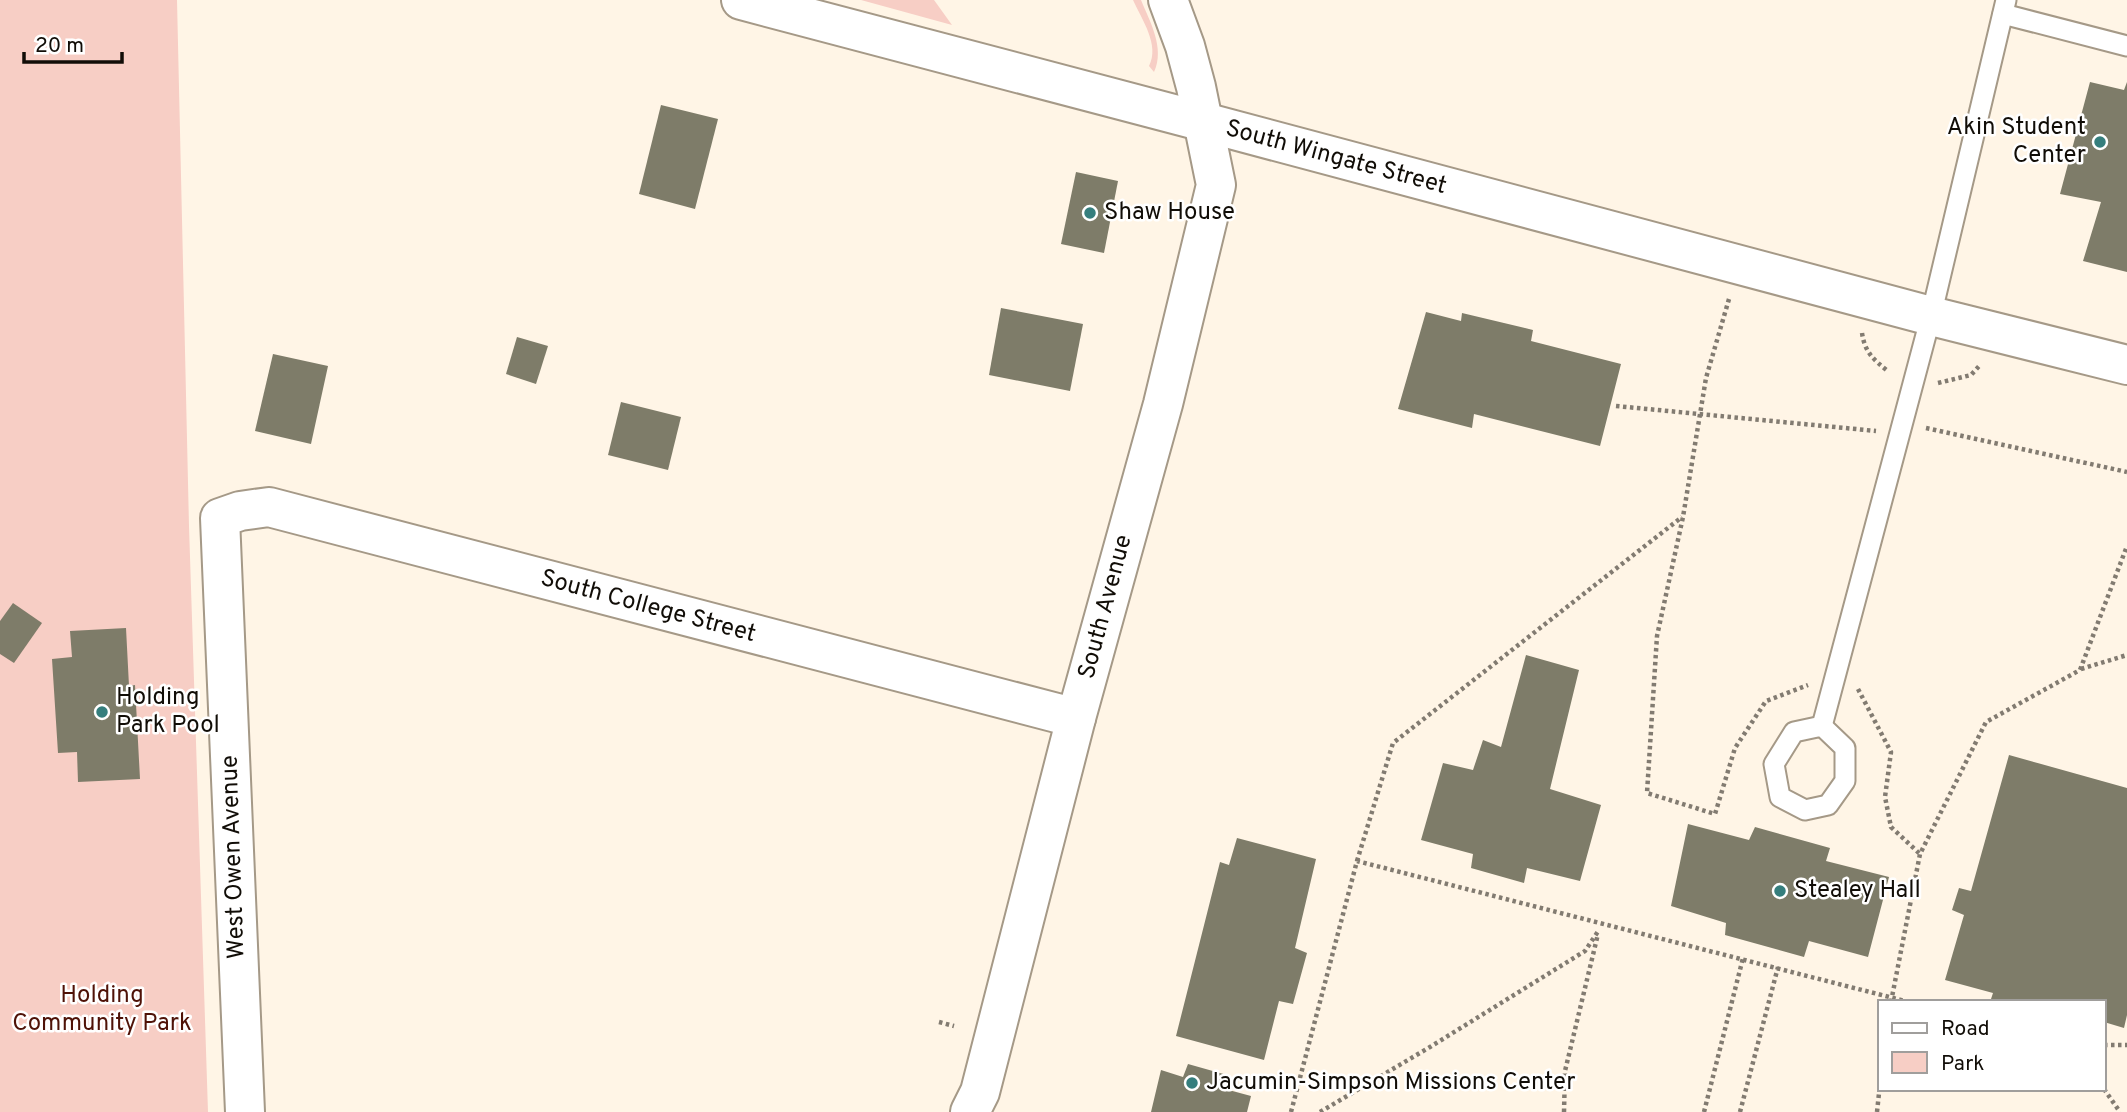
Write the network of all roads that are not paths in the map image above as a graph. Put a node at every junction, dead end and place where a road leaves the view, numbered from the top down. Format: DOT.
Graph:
graph roads {
  1 [pos="741,0"];
  2 [pos="1168,0"];
  3 [pos="2005,7"];
  4 [pos="2127,46"];
  5 [pos="1204,122"];
  6 [pos="1931,316"];
  7 [pos="2127,365"];
  8 [pos="220,518"];
  9 [pos="1076,718"];
  10 [pos="1822,726"];
  11 [pos="977,1105"];
  12 [pos="245,1112"];
  1 -- 5 [label="street, South Wingate Street"];
  2 -- 5 [label="street, South Avenue"];
  3 -- 4 [label="lane"];
  3 -- 6 [label="lane"];
  5 -- 6 [label="street, South Wingate Street"];
  5 -- 9 [label="street, South Avenue"];
  6 -- 7 [label="street, South Wingate Street"];
  6 -- 10 [label="lane"];
  8 -- 9 [label="street, South College Street"];
  8 -- 12 [label="street, West Owen Avenue"];
  9 -- 11 [label="street, South Avenue"];
  10 -- 10 [label="lane"];
}
